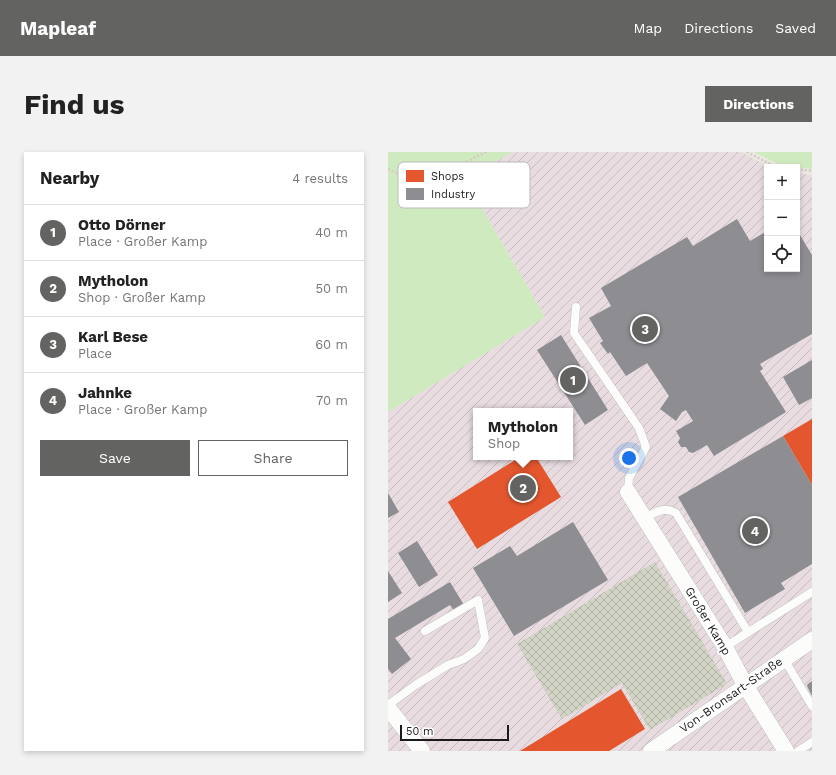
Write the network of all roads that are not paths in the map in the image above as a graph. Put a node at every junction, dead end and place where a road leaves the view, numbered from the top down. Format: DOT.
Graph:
graph roads {
  1 [pos="576,307"];
  2 [pos="628,492"];
  3 [pos="644,518"];
  4 [pos="812,592"];
  5 [pos="425,631"];
  6 [pos="748,632"];
  7 [pos="812,640"];
  8 [pos="725,647"];
  9 [pos="784,659"];
  10 [pos="745,685"];
  11 [pos="812,706"];
  12 [pos="388,707"];
  13 [pos="812,742"];
  14 [pos="422,751"];
  15 [pos="651,751"];
  16 [pos="786,751"];
  17 [pos="798,751"];
  1 -- 2 [label="lane"];
  2 -- 3 [label="street, Großer Kamp"];
  3 -- 6 [label="lane"];
  3 -- 8 [label="street, Großer Kamp"];
  4 -- 6 [label="lane"];
  5 -- 12 [label="lane"];
  6 -- 8 [label="lane"];
  7 -- 9 [label="street, Von-Bronsart-Straße"];
  8 -- 10 [label="street, Großer Kamp"];
  9 -- 10 [label="street, Von-Bronsart-Straße"];
  9 -- 11 [label="lane"];
  10 -- 15 [label="street, Von-Bronsart-Straße"];
  10 -- 16 [label="street, Großer Kamp"];
  12 -- 14 [label="street"];
  13 -- 17 [label="lane"];
}
